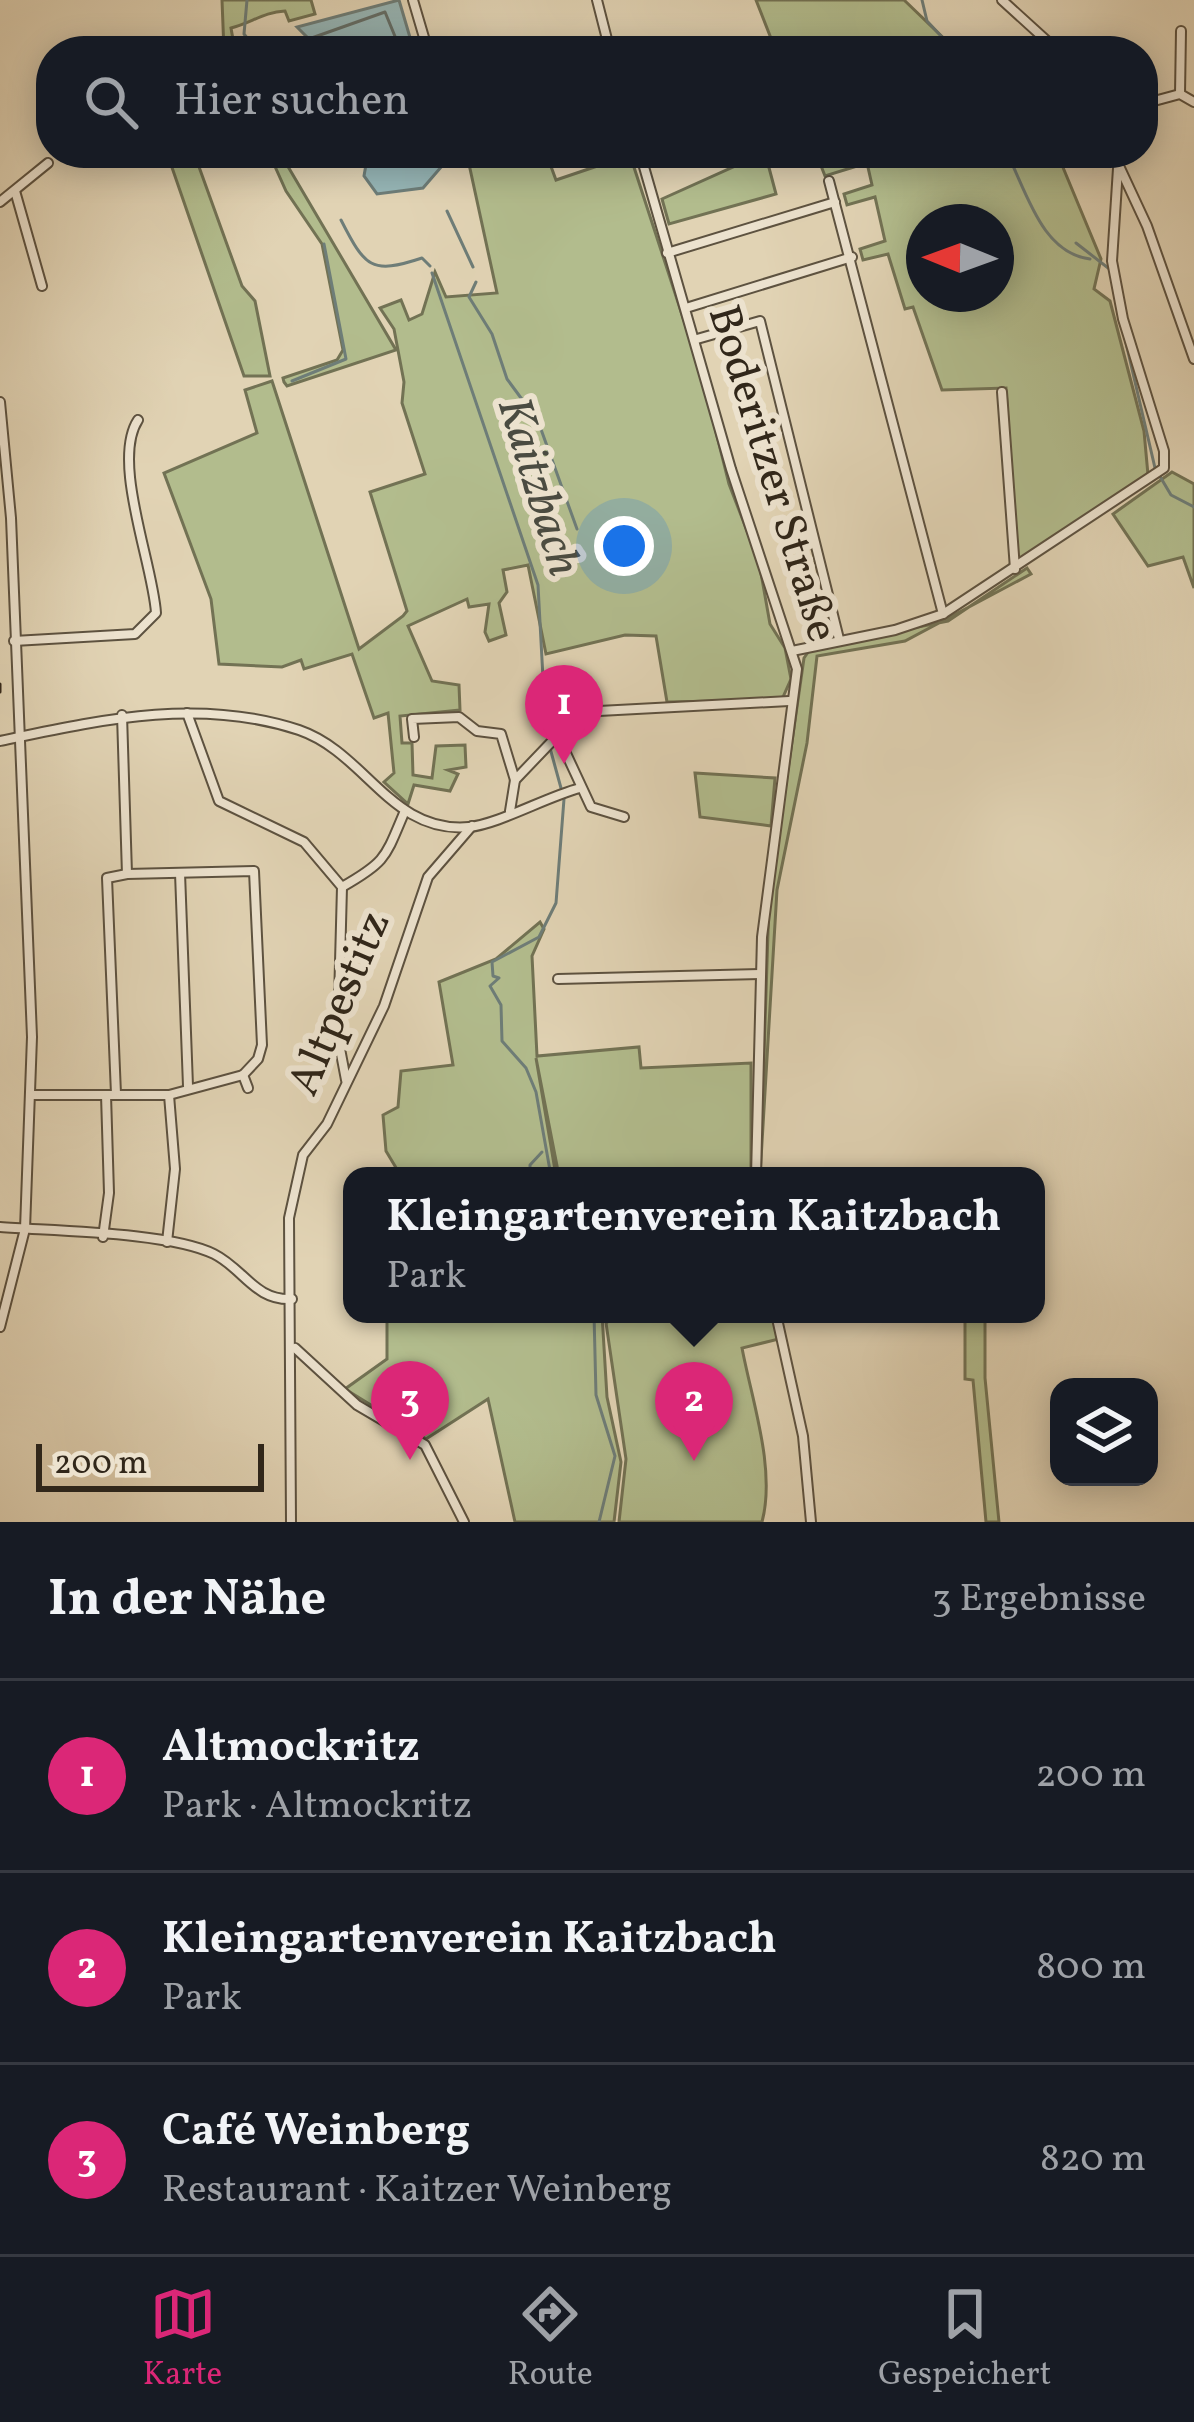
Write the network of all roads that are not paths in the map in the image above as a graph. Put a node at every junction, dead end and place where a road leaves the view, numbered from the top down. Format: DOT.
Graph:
graph roads {
  1 [pos="413,0"];
  2 [pos="597,0"];
  3 [pos="1001,0"];
  4 [pos="1181,32"];
  5 [pos="424,36"];
  6 [pos="606,36"];
  7 [pos="1041,36"];
  8 [pos="1180,94"];
  9 [pos="1158,100"];
  10 [pos="1194,102"];
  11 [pos="42,168"];
  12 [pos="644,168"];
  13 [pos="1116,168"];
  14 [pos="1122,168"];
  15 [pos="829,181"];
  16 [pos="15,191"];
  17 [pos="0,202"];
  18 [pos="835,202"];
  19 [pos="668,253"];
  20 [pos="852,257"];
  21 [pos="42,286"];
  22 [pos="686,308"];
  23 [pos="697,339"];
  24 [pos="1194,358"];
  25 [pos="1002,392"];
  26 [pos="0,402"];
  27 [pos="138,420"];
  28 [pos="1015,568"];
  29 [pos="943,614"];
  30 [pos="839,639"];
  31 [pos="14,641"];
  32 [pos="792,651"];
  33 [pos="789,701"];
  34 [pos="544,702"];
  35 [pos="188,713"];
  36 [pos="122,716"];
  37 [pos="569,720"];
  38 [pos="19,737"];
  39 [pos="413,737"];
  40 [pos="551,740"];
  41 [pos="0,741"];
  42 [pos="515,780"];
  43 [pos="580,788"];
  44 [pos="510,811"];
  45 [pos="404,814"];
  46 [pos="624,817"];
  47 [pos="472,826"];
  48 [pos="180,873"];
  49 [pos="127,874"];
  50 [pos="342,887"];
  51 [pos="760,974"];
  52 [pos="559,979"];
  53 [pos="243,1076"];
  54 [pos="346,1081"];
  55 [pos="188,1086"];
  56 [pos="248,1088"];
  57 [pos="111,1094"];
  58 [pos="31,1095"];
  59 [pos="169,1095"];
  60 [pos="756,1167"];
  61 [pos="0,1227"];
  62 [pos="25,1228"];
  63 [pos="103,1237"];
  64 [pos="167,1242"];
  65 [pos="292,1299"];
  66 [pos="778,1323"];
  67 [pos="0,1327"];
  68 [pos="293,1346"];
  69 [pos="291,1522"];
  70 [pos="464,1522"];
  71 [pos="811,1522"];
  1 -- 5 [label="street"];
  2 -- 6 [label="street"];
  3 -- 7 [label="street"];
  4 -- 8 [label="street"];
  8 -- 9 [label="street"];
  8 -- 10 [label="street"];
  11 -- 16 [label="street"];
  12 -- 19 [label="street, Boderitzer Straße"];
  13 -- 28 [label="street"];
  14 -- 24 [label="street"];
  15 -- 18 [label="street"];
  16 -- 17 [label="street"];
  16 -- 21 [label="street"];
  18 -- 19 [label="street"];
  18 -- 20 [label="street"];
  19 -- 22 [label="street, Boderitzer Straße"];
  20 -- 22 [label="street"];
  20 -- 29 [label="street"];
  22 -- 23 [label="street, Boderitzer Straße"];
  23 -- 30 [label="street"];
  23 -- 32 [label="street, Boderitzer Straße"];
  25 -- 28 [label="street"];
  26 -- 31 [label="street"];
  27 -- 31 [label="street"];
  28 -- 29 [label="street"];
  29 -- 30 [label="street"];
  30 -- 32 [label="street"];
  31 -- 38 [label="street"];
  32 -- 33 [label="street, Boderitzer Straße"];
  33 -- 37 [label="street"];
  33 -- 51 [label="street, Boderitzer Straße"];
  34 -- 37 [label="street"];
  35 -- 36 [label="street"];
  35 -- 45 [label="street"];
  35 -- 50 [label="street"];
  36 -- 38 [label="street"];
  36 -- 49 [label="street"];
  37 -- 40 [label="street"];
  38 -- 41 [label="street"];
  38 -- 58 [label="street"];
  39 -- 42 [label="street"];
  40 -- 42 [label="street"];
  40 -- 43 [label="street"];
  42 -- 44 [label="street"];
  43 -- 44 [label="street"];
  43 -- 46 [label="street"];
  44 -- 47 [label="street"];
  45 -- 47 [label="street"];
  45 -- 50 [label="street"];
  47 -- 54 [label="street, Altpestitz"];
  48 -- 49 [label="street"];
  48 -- 53 [label="street"];
  48 -- 55 [label="street"];
  49 -- 57 [label="street"];
  50 -- 54 [label="street"];
  51 -- 52 [label="street"];
  51 -- 60 [label="street, Boderitzer Straße"];
  53 -- 55 [label="street"];
  53 -- 56 [label="street, Altpestitz"];
  54 -- 65 [label="street, Altpestitz"];
  55 -- 59 [label="street"];
  57 -- 58 [label="street"];
  57 -- 59 [label="street"];
  57 -- 63 [label="street"];
  58 -- 62 [label="street"];
  59 -- 64 [label="street"];
  61 -- 62 [label="street"];
  62 -- 63 [label="street"];
  62 -- 67 [label="street"];
  63 -- 64 [label="street"];
  64 -- 65 [label="street"];
  65 -- 68 [label="street, Altpestitz"];
  66 -- 71 [label="street"];
  68 -- 69 [label="street, Altpestitz"];
  68 -- 70 [label="street"];
}
